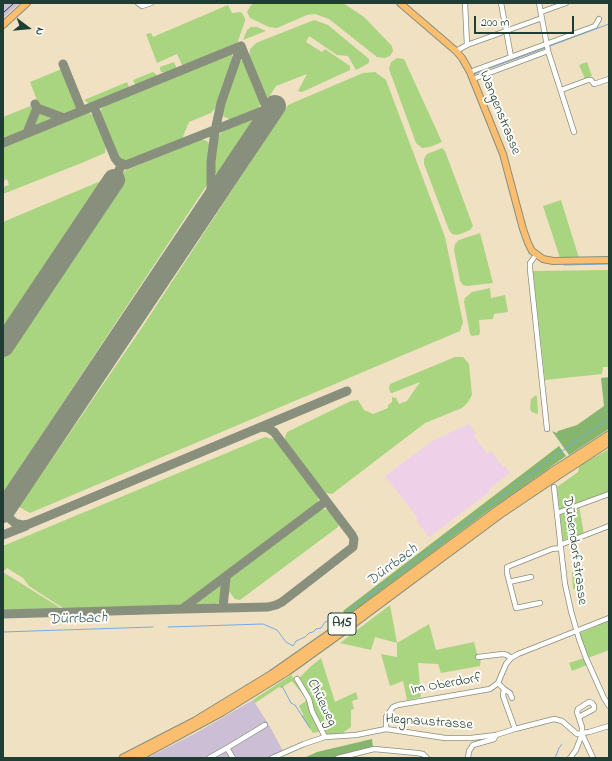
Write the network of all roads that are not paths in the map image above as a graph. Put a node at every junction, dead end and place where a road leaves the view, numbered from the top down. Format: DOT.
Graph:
graph roads {
  1 [pos="27,3"];
  2 [pos="151,3"];
  3 [pos="400,3"];
  4 [pos="465,3"];
  5 [pos="500,3"];
  6 [pos="539,3"];
  7 [pos="566,3"];
  8 [pos="139,4"];
  9 [pos="541,12"];
  10 [pos="542,18"];
  11 [pos="599,19"];
  12 [pos="3,25"];
  13 [pos="506,31"];
  14 [pos="467,45"];
  15 [pos="548,47"];
  16 [pos="456,51"];
  17 [pos="511,57"];
  18 [pos="470,72"];
  19 [pos="473,79"];
  20 [pos="609,79"];
  21 [pos="561,90"];
  22 [pos="574,132"];
  23 [pos="536,255"];
  24 [pos="609,260"];
  25 [pos="547,426"];
  26 [pos="609,435"];
  27 [pos="609,442"];
  28 [pos="554,487"];
  29 [pos="609,494"];
  30 [pos="557,513"];
  31 [pos="609,526"];
  32 [pos="561,546"];
  33 [pos="531,577"];
  34 [pos="509,582"];
  35 [pos="540,603"];
  36 [pos="609,618"];
  37 [pos="576,630"];
  38 [pos="478,657"];
  39 [pos="511,658"];
  40 [pos="297,679"];
  41 [pos="498,682"];
  42 [pos="504,689"];
  43 [pos="512,698"];
  44 [pos="609,706"];
  45 [pos="579,717"];
  46 [pos="265,725"];
  47 [pos="609,726"];
  48 [pos="386,729"];
  49 [pos="515,729"];
  50 [pos="582,734"];
  51 [pos="496,736"];
  52 [pos="325,737"];
  53 [pos="227,748"];
  54 [pos="123,758"];
  55 [pos="137,758"];
  56 [pos="209,758"];
  57 [pos="233,758"];
  58 [pos="272,758"];
  59 [pos="338,758"];
  60 [pos="427,758"];
  61 [pos="468,758"];
  62 [pos="570,758"];
  63 [pos="593,758"];
  1 -- 12 [label="main road"];
  2 -- 8 [label="street"];
  3 -- 16 [label="main road, Wangenstrasse"];
  4 -- 14 [label="street"];
  5 -- 13 [label="street"];
  6 -- 9 [label="street"];
  7 -- 9 [label="street"];
  9 -- 10 [label="street"];
  10 -- 13 [label="street"];
  10 -- 15 [label="street"];
  11 -- 15 [label="street"];
  13 -- 14 [label="street"];
  13 -- 17 [label="street"];
  14 -- 16 [label="street"];
  15 -- 17 [label="street"];
  15 -- 19 [label="street"];
  15 -- 21 [label="street"];
  16 -- 18 [label="main road, Wangenstrasse"];
  17 -- 18 [label="street"];
  18 -- 19 [label="main road, Wangenstrasse"];
  19 -- 23 [label="main road, Wangenstrasse"];
  20 -- 21 [label="street"];
  21 -- 22 [label="street"];
  23 -- 24 [label="main road"];
  23 -- 25 [label="street"];
  26 -- 54 [label="highway, A15"];
  27 -- 55 [label="highway, A15"];
  28 -- 30 [label="street, Dübendorfstrasse"];
  29 -- 30 [label="street"];
  30 -- 32 [label="street, Dübendorfstrasse"];
  31 -- 32 [label="street"];
  32 -- 34 [label="street"];
  32 -- 37 [label="street, Dübendorfstrasse"];
  33 -- 34 [label="street"];
  34 -- 35 [label="street"];
  36 -- 37 [label="street"];
  37 -- 39 [label="street"];
  37 -- 44 [label="street, Dübendorfstrasse"];
  38 -- 39 [label="street"];
  39 -- 41 [label="street, Im Oberdorf"];
  40 -- 52 [label="street, Chüeweg"];
  41 -- 42 [label="street"];
  41 -- 48 [label="street, Im Oberdorf"];
  42 -- 43 [label="street"];
  42 -- 49 [label="street"];
  45 -- 50 [label="street"];
  46 -- 53 [label="street"];
  47 -- 50 [label="street"];
  48 -- 51 [label="street, Hegnaustrasse"];
  48 -- 52 [label="street, Hegnaustrasse"];
  49 -- 50 [label="street, Hegnaustrasse"];
  49 -- 51 [label="street, Hegnaustrasse"];
  50 -- 62 [label="street"];
  50 -- 63 [label="street"];
  51 -- 61 [label="street"];
  52 -- 58 [label="street, Hegnaustrasse"];
  53 -- 56 [label="street"];
  53 -- 57 [label="street"];
  59 -- 60 [label="street"];
}
